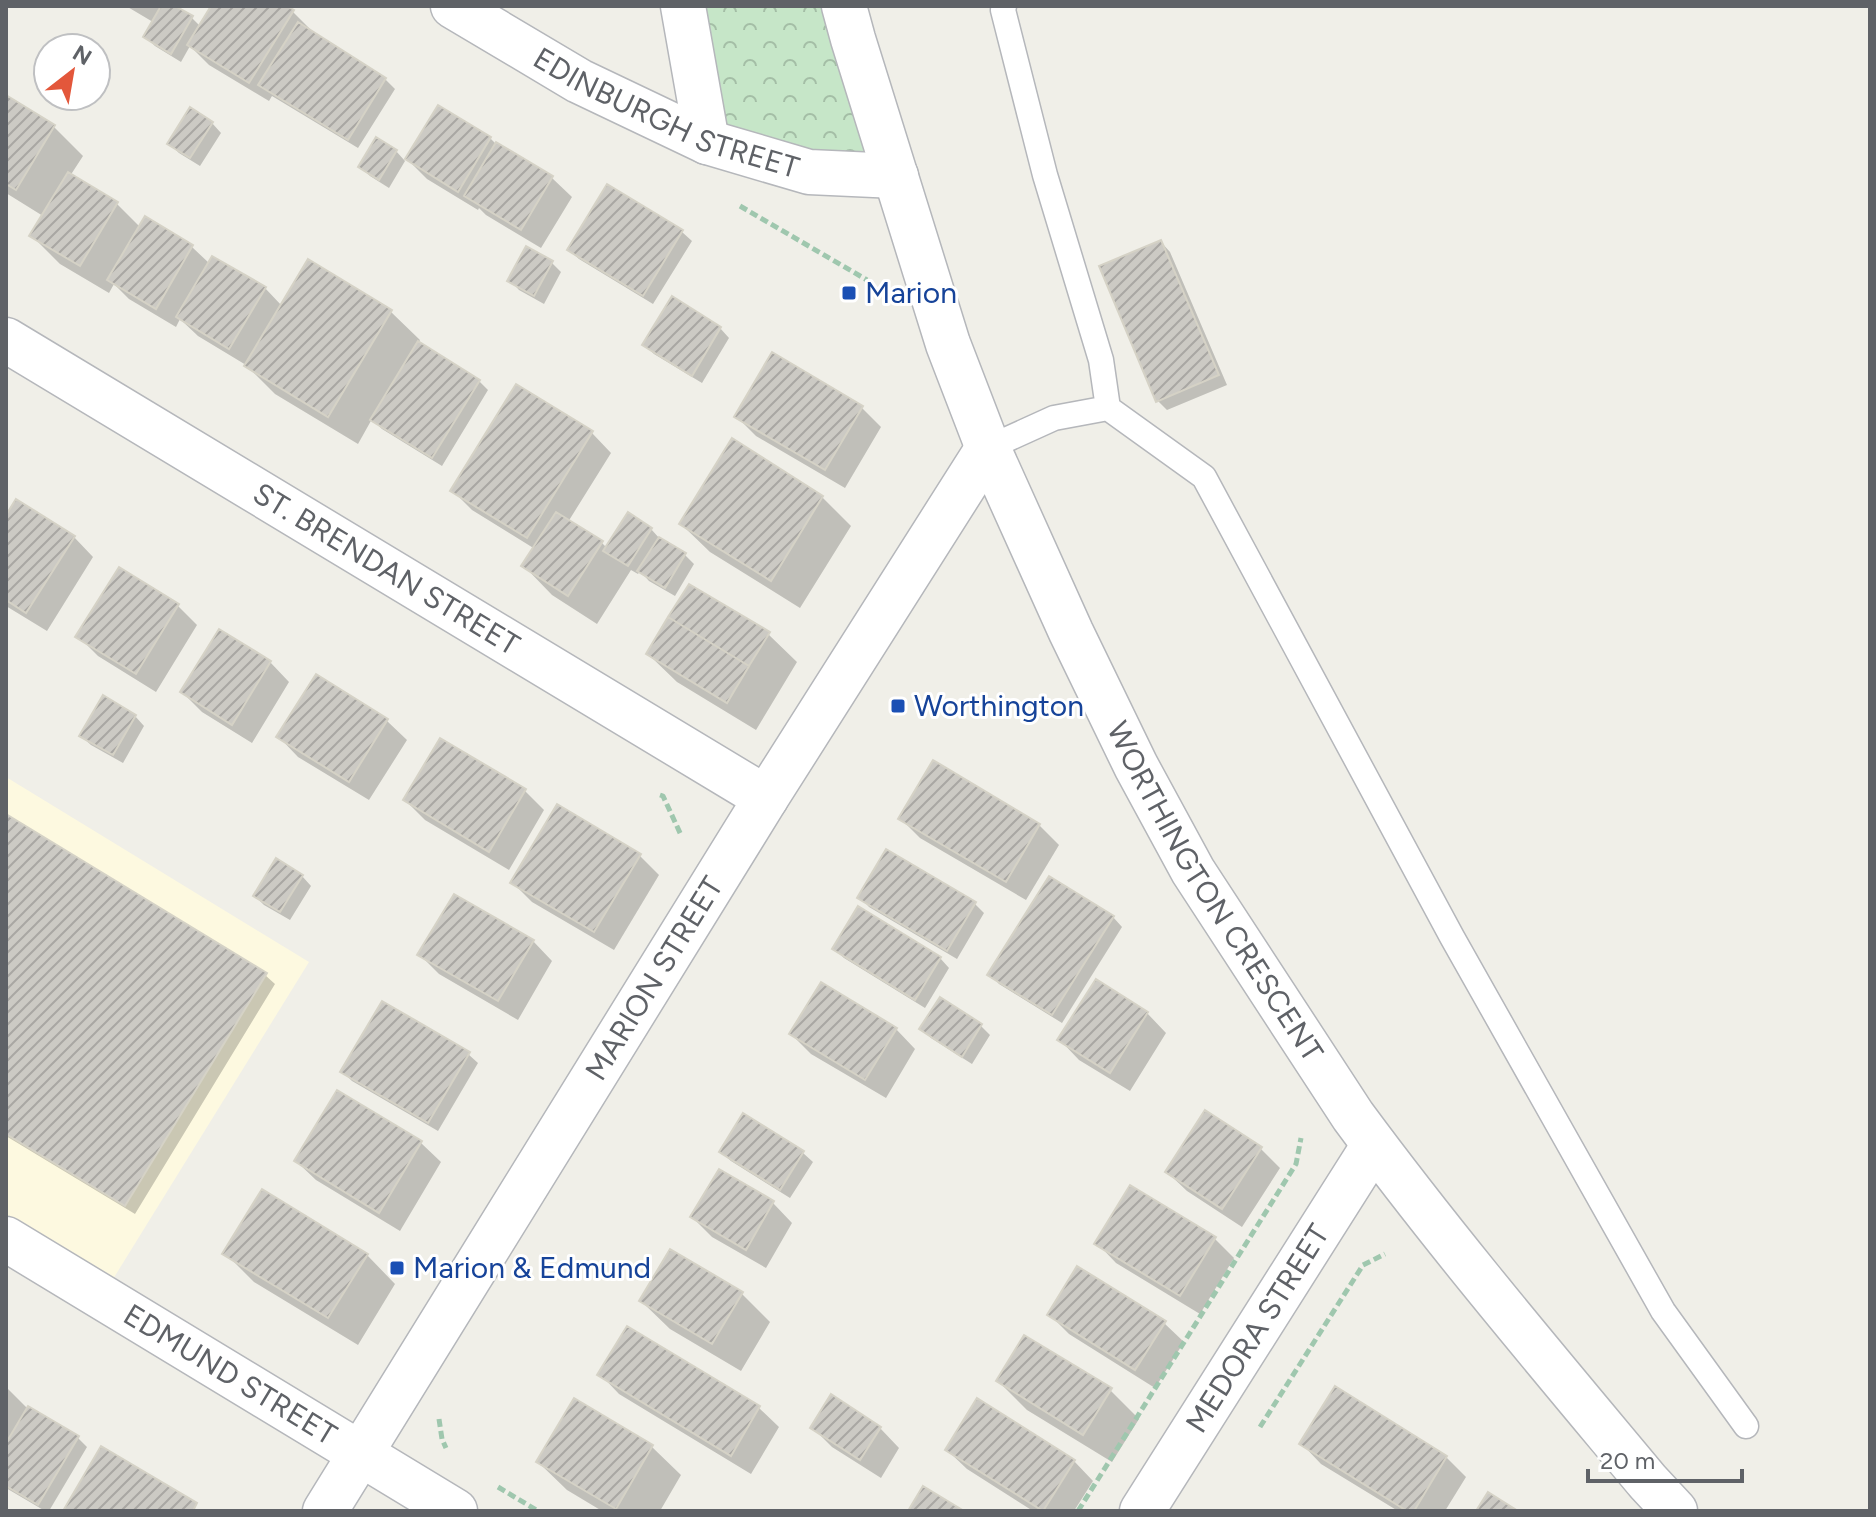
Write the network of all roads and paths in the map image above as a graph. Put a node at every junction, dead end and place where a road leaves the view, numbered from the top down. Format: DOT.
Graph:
graph roads {
  1 [pos="453,6"];
  2 [pos="683,6"];
  3 [pos="844,6"];
  4 [pos="1004,6"];
  5 [pos="707,142"];
  6 [pos="896,176"];
  7 [pos="6,340"];
  8 [pos="1108,408"];
  9 [pos="988,448"];
  10 [pos="766,798"];
  11 [pos="1301,1138"];
  12 [pos="1374,1145"];
  13 [pos="6,1239"];
  14 [pos="1385,1254"];
  15 [pos="1746,1426"];
  16 [pos="1260,1427"];
  17 [pos="362,1454"];
  18 [pos="325,1511"];
  19 [pos="455,1511"];
  20 [pos="1078,1511"];
  21 [pos="1142,1511"];
  22 [pos="1675,1511"];
  1 -- 5 [label="street, EDINBURGH STREET"];
  2 -- 5 [label="street"];
  3 -- 6 [label="street, WORTHINGTON CRESCENT"];
  4 -- 8 [label="lane"];
  5 -- 6 [label="street, EDINBURGH STREET"];
  6 -- 9 [label="street, WORTHINGTON CRESCENT"];
  7 -- 10 [label="street, ST. BRENDAN STREET"];
  8 -- 9 [label="lane"];
  8 -- 15 [label="lane"];
  9 -- 10 [label="street, MARION STREET"];
  9 -- 12 [label="street, WORTHINGTON CRESCENT"];
  10 -- 17 [label="street, MARION STREET"];
  11 -- 20 [label="path"];
  12 -- 21 [label="street, MEDORA STREET"];
  12 -- 22 [label="street, WORTHINGTON CRESCENT"];
  13 -- 17 [label="street, EDMUND STREET"];
  14 -- 16 [label="path"];
  17 -- 18 [label="street, MARION STREET"];
  17 -- 19 [label="street, EDMUND STREET"];
}
